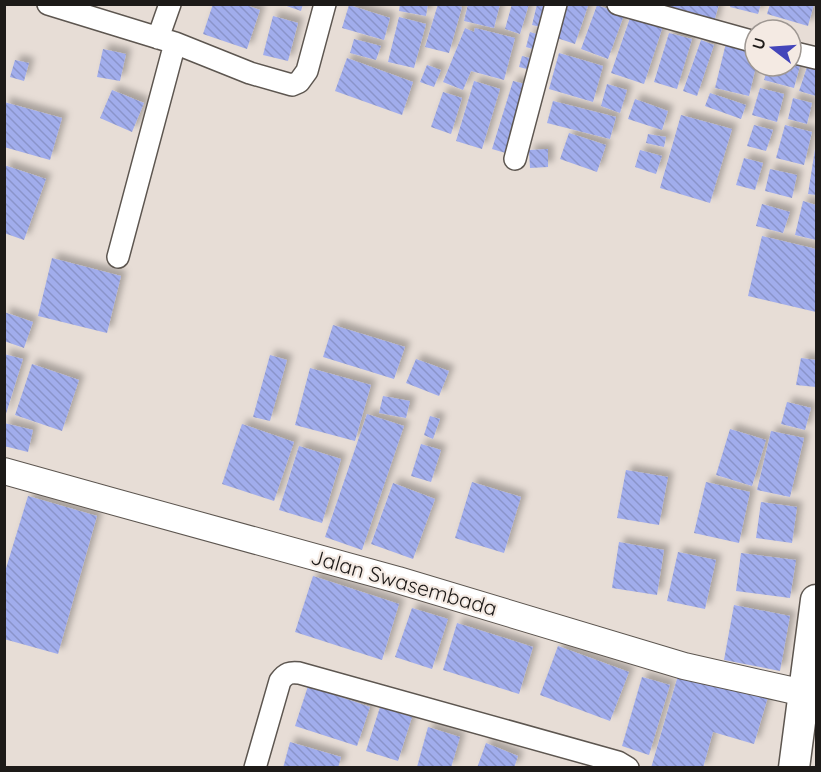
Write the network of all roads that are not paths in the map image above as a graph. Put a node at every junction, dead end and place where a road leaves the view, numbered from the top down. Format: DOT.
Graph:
graph roads {
  1 [pos="48,4"];
  2 [pos="170,4"];
  3 [pos="325,4"];
  4 [pos="556,4"];
  5 [pos="618,4"];
  6 [pos="743,39"];
  7 [pos="167,41"];
  8 [pos="515,159"];
  9 [pos="118,256"];
  10 [pos="4,471"];
  11 [pos="816,600"];
  12 [pos="813,642"];
  13 [pos="804,693"];
  14 [pos="255,768"];
  15 [pos="628,768"];
  16 [pos="794,768"];
  1 -- 7 [label="street"];
  2 -- 7 [label="street"];
  3 -- 7 [label="street"];
  4 -- 8 [label="street"];
  5 -- 6 [label="street"];
  7 -- 9 [label="street"];
  10 -- 13 [label="street, Jalan Swasembada"];
  11 -- 12 [label="main road"];
  12 -- 13 [label="main road"];
  13 -- 16 [label="main road"];
  14 -- 15 [label="street"];
}
